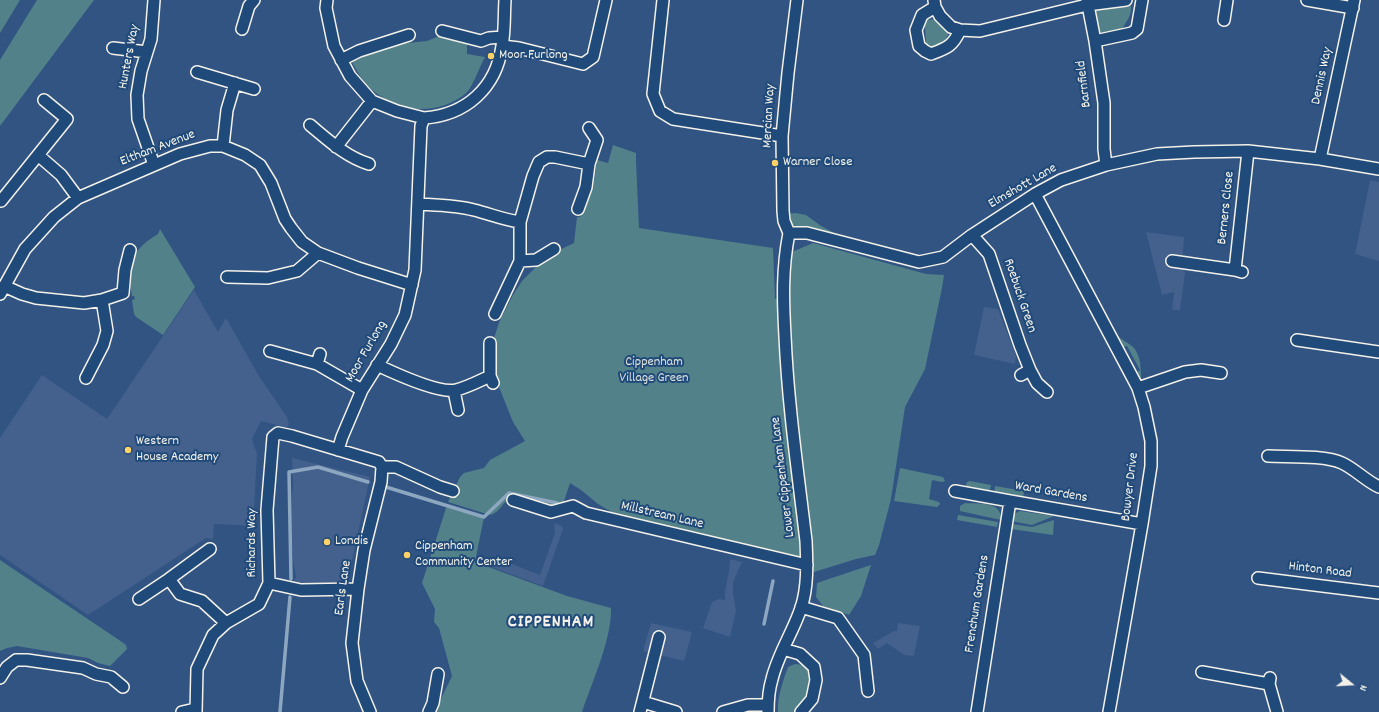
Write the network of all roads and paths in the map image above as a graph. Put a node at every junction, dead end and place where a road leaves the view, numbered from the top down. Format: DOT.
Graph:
graph roads {
  1 [pos="154,0"];
  2 [pos="254,0"];
  3 [pos="327,0"];
  4 [pos="505,0"];
  5 [pos="606,0"];
  6 [pos="663,0"];
  7 [pos="797,0"];
  8 [pos="1126,0"];
  9 [pos="1142,0"];
  10 [pos="1227,0"];
  11 [pos="1307,0"];
  12 [pos="1087,2"];
  13 [pos="935,4"];
  14 [pos="1354,4"];
  15 [pos="1224,20"];
  16 [pos="242,29"];
  17 [pos="960,30"];
  18 [pos="442,31"];
  19 [pos="409,35"];
  20 [pos="1095,41"];
  21 [pos="503,42"];
  22 [pos="113,48"];
  23 [pos="147,52"];
  24 [pos="341,60"];
  25 [pos="197,72"];
  26 [pos="235,83"];
  27 [pos="254,89"];
  28 [pos="44,100"];
  29 [pos="372,101"];
  30 [pos="424,118"];
  31 [pos="310,125"];
  32 [pos="589,128"];
  33 [pos="782,136"];
  34 [pos="223,146"];
  35 [pos="336,147"];
  36 [pos="1248,151"];
  37 [pos="38,155"];
  38 [pos="1320,159"];
  39 [pos="369,164"];
  40 [pos="589,164"];
  41 [pos="154,165"];
  42 [pos="1106,165"];
  43 [pos="1379,169"];
  44 [pos="1035,194"];
  45 [pos="78,198"];
  46 [pos="0,200"];
  47 [pos="418,204"];
  48 [pos="578,209"];
  49 [pos="520,222"];
  50 [pos="789,233"];
  51 [pos="972,235"];
  52 [pos="554,249"];
  53 [pos="130,250"];
  54 [pos="318,253"];
  55 [pos="520,261"];
  56 [pos="1172,261"];
  57 [pos="227,277"];
  58 [pos="412,285"];
  59 [pos="2,290"];
  60 [pos="102,300"];
  61 [pos="495,314"];
  62 [pos="1297,340"];
  63 [pos="490,343"];
  64 [pos="270,351"];
  65 [pos="1379,352"];
  66 [pos="378,365"];
  67 [pos="1221,373"];
  68 [pos="86,378"];
  69 [pos="1138,388"];
  70 [pos="362,390"];
  71 [pos="454,390"];
  72 [pos="1047,392"];
  73 [pos="458,410"];
  74 [pos="338,450"];
  75 [pos="1267,456"];
  76 [pos="382,467"];
  77 [pos="1379,487"];
  78 [pos="453,491"];
  79 [pos="955,491"];
  80 [pos="513,500"];
  81 [pos="1010,502"];
  82 [pos="1142,524"];
  83 [pos="210,549"];
  84 [pos="807,565"];
  85 [pos="1258,578"];
  86 [pos="170,579"];
  87 [pos="269,583"];
  88 [pos="358,590"];
  89 [pos="1379,593"];
  90 [pos="138,598"];
  91 [pos="801,608"];
  92 [pos="226,623"];
  93 [pos="659,637"];
  94 [pos="783,649"];
  95 [pos="1202,672"];
  96 [pos="438,674"];
  97 [pos="0,678"];
  98 [pos="123,688"];
  99 [pos="868,691"];
  100 [pos="641,707"];
  101 [pos="768,709"];
  102 [pos="195,711"];
  103 [pos="182,712"];
  104 [pos="370,712"];
  105 [pos="430,712"];
  106 [pos="676,712"];
  107 [pos="723,712"];
  108 [pos="801,712"];
  109 [pos="977,712"];
  110 [pos="1109,712"];
  111 [pos="1277,712"];
  1 -- 23 [label="street, Hunters Way"];
  2 -- 16 [label="street"];
  3 -- 24 [label="street"];
  4 -- 21 [label="street"];
  5 -- 21 [label="street"];
  6 -- 33 [label="street"];
  7 -- 33 [label="street, Mercian Way"];
  8 -- 12 [label="street"];
  9 -- 20 [label="street"];
  10 -- 15 [label="street"];
  11 -- 14 [label="street"];
  12 -- 17 [label="street"];
  12 -- 20 [label="street, Barnfield"];
  13 -- 17 [label="street"];
  13 -- 17 [label="street"];
  14 -- 38 [label="street, Dennis Way"];
  18 -- 21 [label="street"];
  19 -- 24 [label="street"];
  20 -- 42 [label="street, Barnfield"];
  21 -- 30 [label="street"];
  22 -- 23 [label="street"];
  23 -- 41 [label="street, Hunters Way"];
  24 -- 29 [label="street"];
  25 -- 26 [label="street"];
  26 -- 27 [label="street"];
  26 -- 34 [label="street"];
  28 -- 37 [label="street"];
  29 -- 30 [label="street"];
  29 -- 35 [label="street"];
  30 -- 47 [label="street, Moor Furlong"];
  31 -- 35 [label="street"];
  32 -- 40 [label="street"];
  33 -- 50 [label="street, Mercian Way"];
  34 -- 41 [label="street, Eltham Avenue"];
  34 -- 54 [label="street, Eltham Avenue"];
  35 -- 39 [label="street"];
  36 -- 38 [label="street, Elmshott Lane"];
  36 -- 42 [label="street, Elmshott Lane"];
  36 -- 56 [label="street, Berners Close"];
  37 -- 45 [label="street"];
  37 -- 46 [label="street"];
  38 -- 43 [label="street, Elmshott Lane"];
  40 -- 48 [label="street"];
  40 -- 49 [label="street"];
  41 -- 45 [label="street, Eltham Avenue"];
  42 -- 44 [label="street, Elmshott Lane"];
  44 -- 51 [label="street, Elmshott Lane"];
  44 -- 69 [label="street, Bowyer Drive"];
  45 -- 59 [label="street, Eltham Avenue"];
  47 -- 49 [label="street"];
  47 -- 58 [label="street, Moor Furlong"];
  49 -- 55 [label="street"];
  50 -- 51 [label="street, Elmshott Lane"];
  50 -- 84 [label="street, Lower Cippenham Lane"];
  51 -- 72 [label="street, Roebuck Green"];
  52 -- 55 [label="street"];
  53 -- 60 [label="street"];
  54 -- 57 [label="street"];
  54 -- 58 [label="street, Eltham Avenue"];
  55 -- 61 [label="street"];
  58 -- 66 [label="street, Moor Furlong"];
  59 -- 60 [label="street"];
  60 -- 68 [label="street"];
  62 -- 65 [label="street"];
  63 -- 71 [label="street"];
  64 -- 70 [label="street"];
  66 -- 70 [label="street, Moor Furlong"];
  66 -- 71 [label="street"];
  67 -- 69 [label="street"];
  69 -- 82 [label="street, Bowyer Drive"];
  70 -- 74 [label="street, Moor Furlong"];
  71 -- 73 [label="street"];
  74 -- 76 [label="street"];
  74 -- 87 [label="street, Richards Way"];
  75 -- 77 [label="street"];
  76 -- 78 [label="street"];
  76 -- 88 [label="street, Earls Lane"];
  79 -- 81 [label="street, Ward Gardens"];
  80 -- 84 [label="street, Millstream Lane"];
  81 -- 82 [label="street, Ward Gardens"];
  81 -- 109 [label="street, Frenchum Gardens"];
  82 -- 110 [label="street, Bowyer Drive"];
  83 -- 86 [label="street"];
  84 -- 91 [label="street, Lower Cippenham Lane"];
  85 -- 89 [label="street, Hinton Road"];
  86 -- 90 [label="street"];
  86 -- 92 [label="street"];
  87 -- 88 [label="street"];
  87 -- 92 [label="street, Richards Way"];
  88 -- 104 [label="street, Earls Lane"];
  91 -- 94 [label="street, Lower Cippenham Lane"];
  91 -- 99 [label="street"];
  92 -- 102 [label="street, Richards Way"];
  93 -- 100 [label="street"];
  94 -- 101 [label="street, Lower Cippenham Lane"];
  94 -- 108 [label="street"];
  95 -- 111 [label="street"];
  96 -- 105 [label="street"];
  97 -- 98 [label="street"];
  100 -- 106 [label="street"];
  101 -- 107 [label="street"];
  102 -- 103 [label="street"];
}
